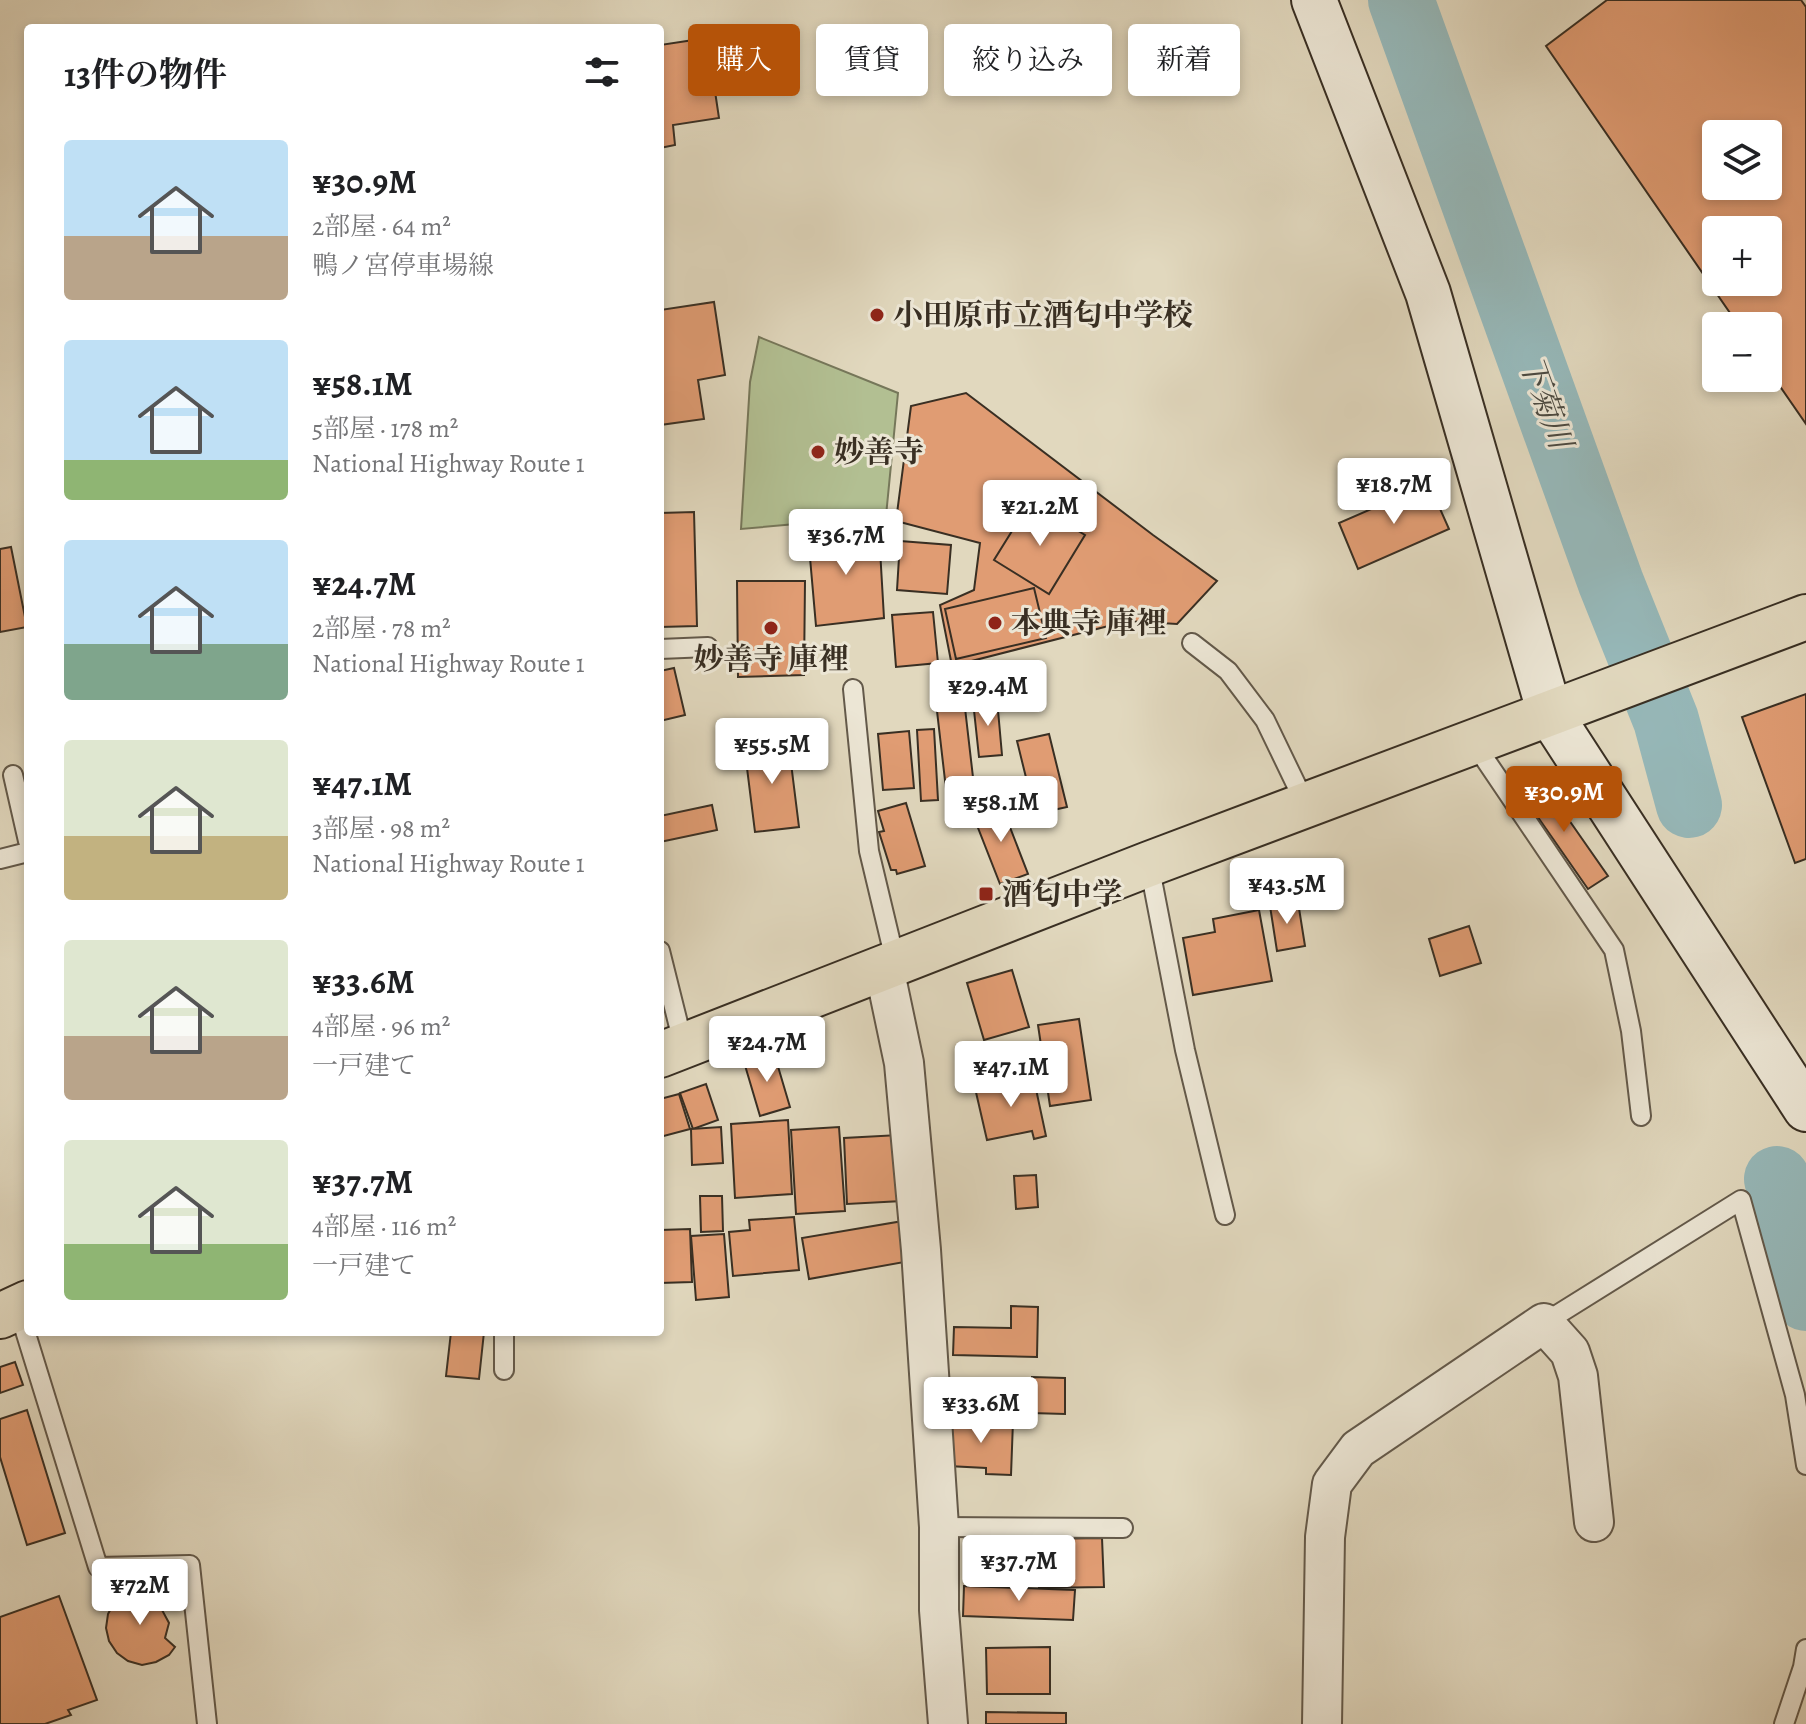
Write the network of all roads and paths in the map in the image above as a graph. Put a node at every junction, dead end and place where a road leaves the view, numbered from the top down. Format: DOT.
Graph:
graph roads {
  1 [pos="1314,0"];
  2 [pos="1806,617"];
  3 [pos="1192,643"];
  4 [pos="708,647"];
  5 [pos="664,649"];
  6 [pos="853,689"];
  7 [pos="1568,707"];
  8 [pos="1474,743"];
  9 [pos="13,775"];
  10 [pos="1306,805"];
  11 [pos="24,823"];
  12 [pos="24,853"];
  13 [pos="0,859"];
  14 [pos="1149,864"];
  15 [pos="890,966"];
  16 [pos="664,984"];
  17 [pos="672,1051"];
  18 [pos="1806,1109"];
  19 [pos="1641,1116"];
  20 [pos="1225,1215"];
  21 [pos="15,1309"];
  22 [pos="1544,1323"];
  23 [pos="504,1336"];
  24 [pos="504,1370"];
  25 [pos="1806,1465"];
  26 [pos="1594,1522"];
  27 [pos="939,1527"];
  28 [pos="1123,1528"];
  29 [pos="1806,1649"];
  30 [pos="207,1724"];
  31 [pos="948,1724"];
  32 [pos="1322,1724"];
  33 [pos="1784,1724"];
  1 -- 7 [label="street"];
  2 -- 7 [label="highway"];
  3 -- 10 [label="lane"];
  4 -- 5 [label="lane"];
  6 -- 15 [label="lane"];
  7 -- 8 [label="highway"];
  7 -- 18 [label="street"];
  8 -- 10 [label="highway"];
  8 -- 19 [label="lane"];
  9 -- 11 [label="lane"];
  10 -- 14 [label="highway"];
  12 -- 13 [label="lane"];
  14 -- 15 [label="highway"];
  14 -- 20 [label="lane"];
  15 -- 17 [label="highway"];
  15 -- 27 [label="street"];
  16 -- 17 [label="lane"];
  21 -- 30 [label="lane"];
  22 -- 25 [label="lane"];
  22 -- 26 [label="street"];
  22 -- 32 [label="street"];
  23 -- 24 [label="lane"];
  27 -- 28 [label="lane"];
  27 -- 31 [label="street"];
  29 -- 33 [label="lane"];
}
